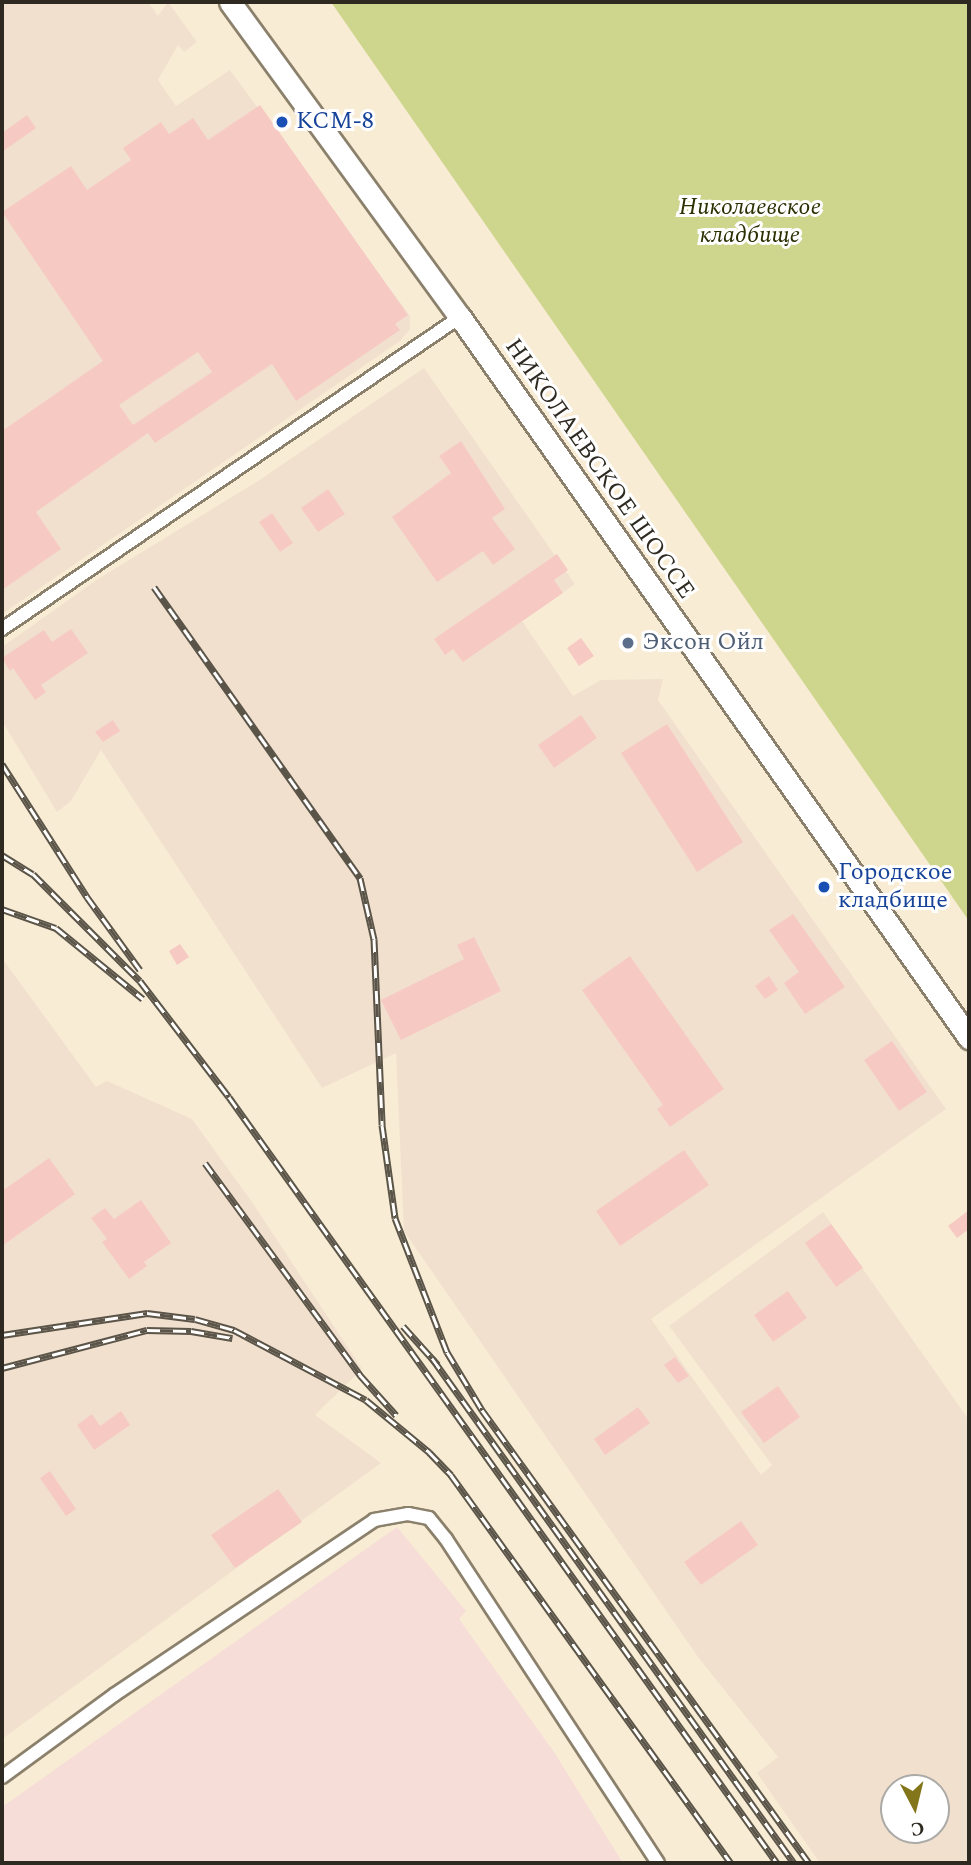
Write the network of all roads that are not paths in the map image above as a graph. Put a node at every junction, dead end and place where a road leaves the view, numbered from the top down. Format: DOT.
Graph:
graph roads {
  1 [pos="230,2"];
  2 [pos="460,317"];
  3 [pos="2,629"];
  4 [pos="969,1038"];
  5 [pos="2,1777"];
  6 [pos="658,1863"];
  1 -- 2 [label="main road, НИКОЛАЕВСКОЕ ШОССЕ"];
  2 -- 3 [label="street"];
  2 -- 4 [label="main road, НИКОЛАЕВСКОЕ ШОССЕ"];
  5 -- 6 [label="street"];
}
